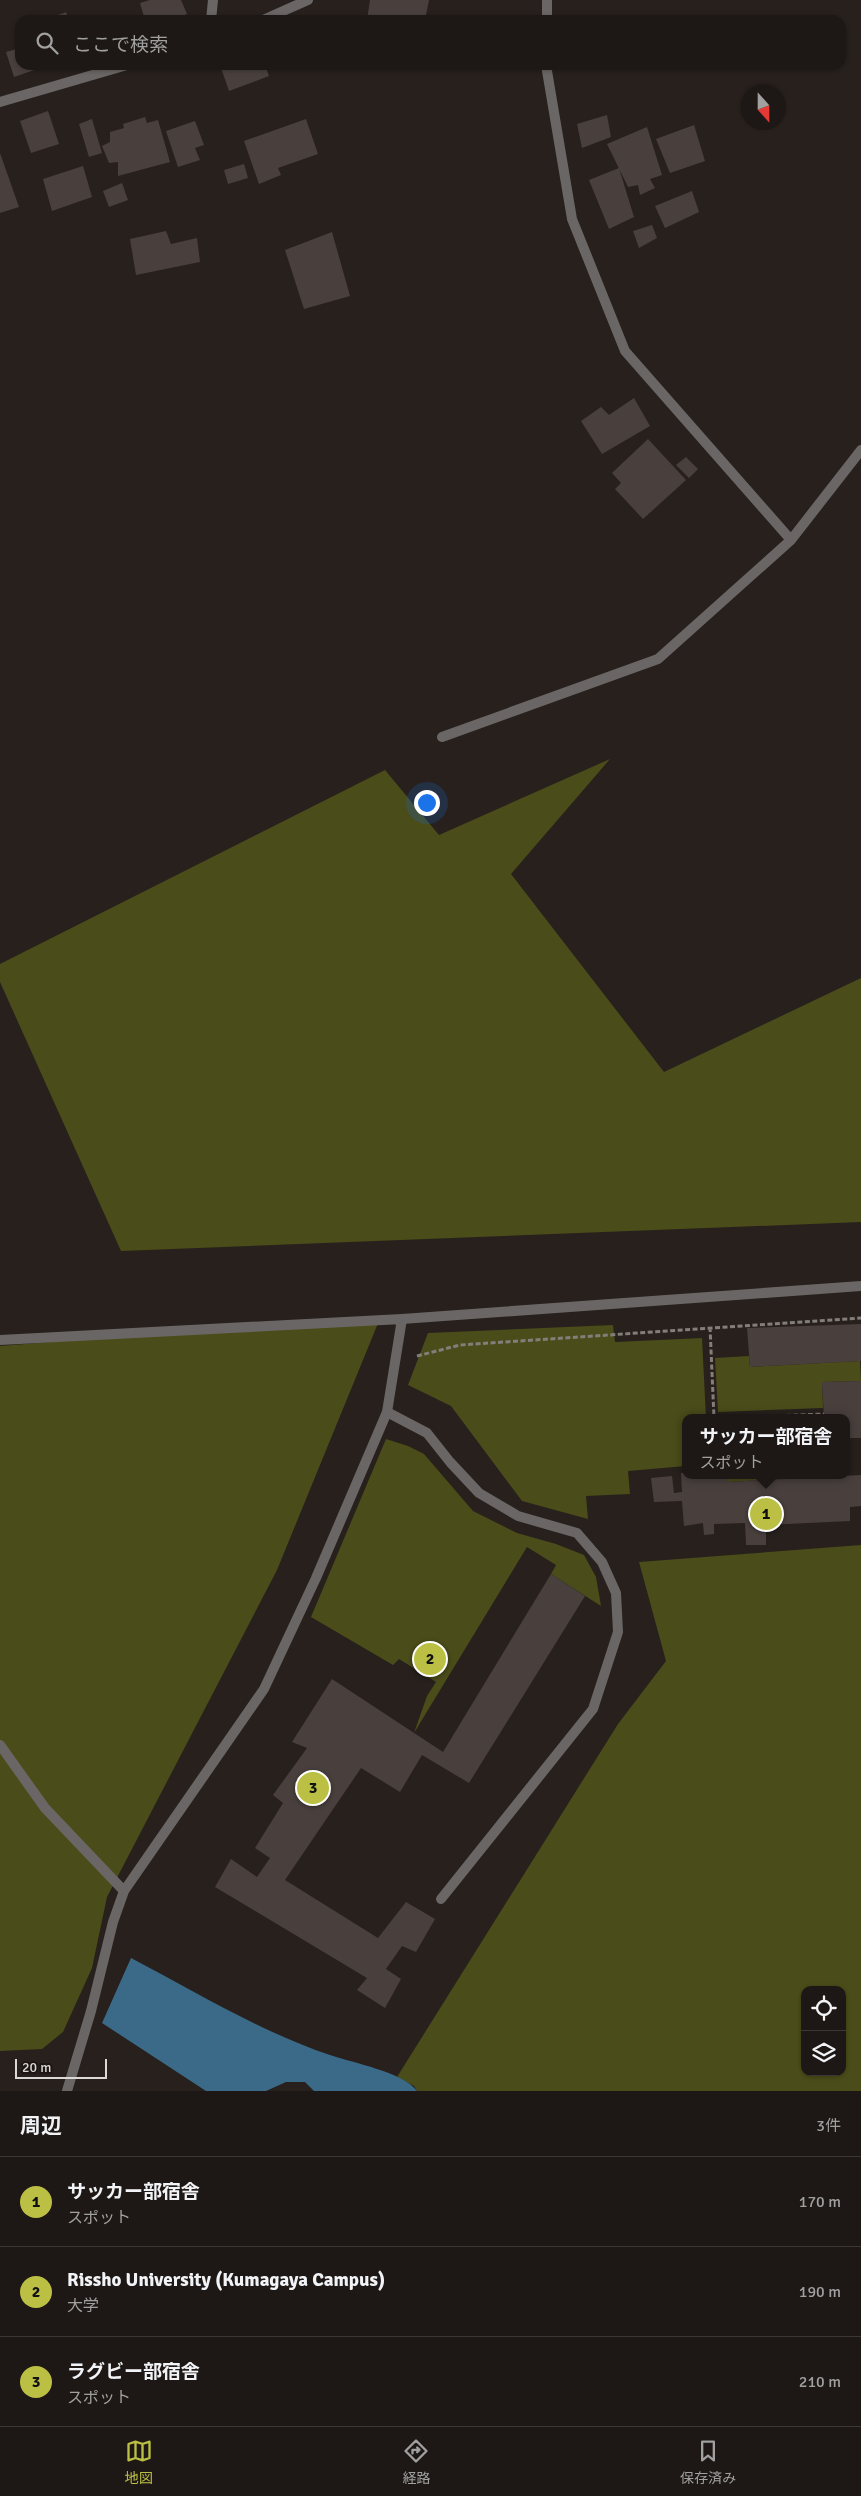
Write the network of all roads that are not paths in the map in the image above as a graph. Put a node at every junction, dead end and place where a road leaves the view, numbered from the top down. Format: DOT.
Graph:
graph roads {
  1 [pos="213,0"];
  2 [pos="308,0"];
  3 [pos="547,0"];
  4 [pos="212,15"];
  5 [pos="274,15"];
  6 [pos="547,15"];
  7 [pos="110,70"];
  8 [pos="547,70"];
  9 [pos="0,102"];
  10 [pos="861,450"];
  11 [pos="791,540"];
  12 [pos="442,737"];
  13 [pos="861,1286"];
  14 [pos="402,1319"];
  15 [pos="0,1340"];
  16 [pos="387,1412"];
  17 [pos="0,1744"];
  18 [pos="124,1891"];
  19 [pos="441,1899"];
  20 [pos="67,2091"];
  1 -- 4 [label="street"];
  2 -- 5 [label="street"];
  3 -- 6 [label="street"];
  7 -- 9 [label="street"];
  8 -- 11 [label="street"];
  10 -- 11 [label="street"];
  11 -- 12 [label="street"];
  13 -- 14 [label="street"];
  14 -- 15 [label="street"];
  14 -- 16 [label="street"];
  16 -- 18 [label="street"];
  16 -- 19 [label="street"];
  17 -- 18 [label="street"];
  18 -- 20 [label="street"];
}
